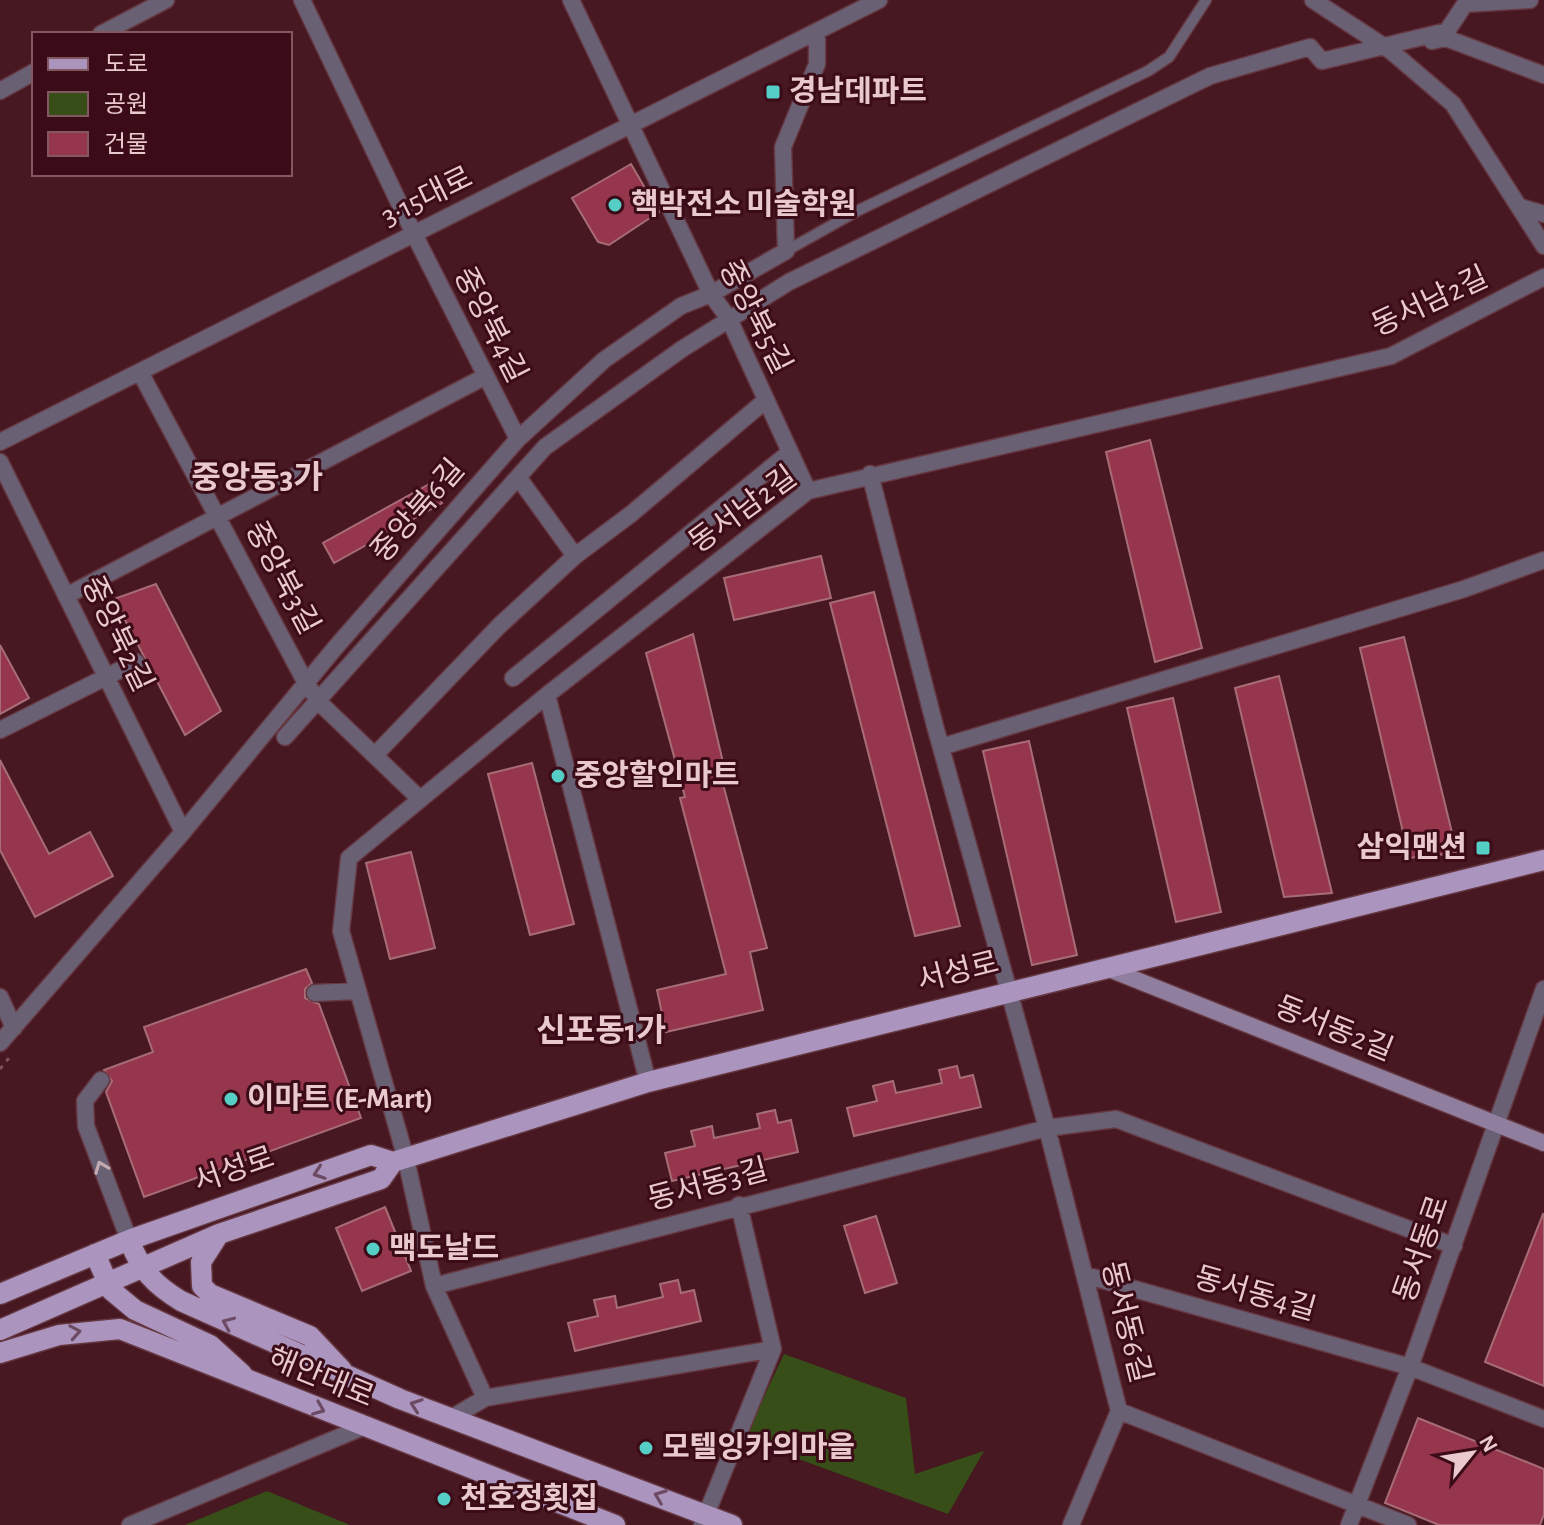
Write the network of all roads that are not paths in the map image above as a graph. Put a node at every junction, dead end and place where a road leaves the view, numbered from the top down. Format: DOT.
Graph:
graph roads {
  1 [pos="166,0"];
  2 [pos="302,0"];
  3 [pos="571,0"];
  4 [pos="879,0"];
  5 [pos="1206,0"];
  6 [pos="1313,0"];
  7 [pos="1530,0"];
  8 [pos="1466,2"];
  9 [pos="105,32"];
  10 [pos="817,32"];
  11 [pos="1386,48"];
  12 [pos="32,73"];
  13 [pos="1544,75"];
  14 [pos="0,91"];
  15 [pos="633,126"];
  16 [pos="1520,207"];
  17 [pos="1544,214"];
  18 [pos="414,234"];
  19 [pos="1544,246"];
  20 [pos="786,251"];
  21 [pos="1544,277"];
  22 [pos="711,294"];
  23 [pos="729,319"];
  24 [pos="140,372"];
  25 [pos="484,377"];
  26 [pos="766,400"];
  27 [pos="518,439"];
  28 [pos="0,442"];
  29 [pos="790,452"];
  30 [pos="0,462"];
  31 [pos="870,474"];
  32 [pos="518,477"];
  33 [pos="808,491"];
  34 [pos="219,519"];
  35 [pos="575,556"];
  36 [pos="1544,560"];
  37 [pos="66,596"];
  38 [pos="136,662"];
  39 [pos="106,676"];
  40 [pos="513,678"];
  41 [pos="307,685"];
  42 [pos="547,695"];
  43 [pos="318,699"];
  44 [pos="0,730"];
  45 [pos="285,737"];
  46 [pos="941,747"];
  47 [pos="375,755"];
  48 [pos="419,798"];
  49 [pos="183,832"];
  50 [pos="1544,860"];
  51 [pos="1104,967"];
  52 [pos="1544,989"];
  53 [pos="357,991"];
  54 [pos="1008,991"];
  55 [pos="315,993"];
  56 [pos="0,997"];
  57 [pos="14,1028"];
  58 [pos="0,1043"];
  59 [pos="101,1080"];
  60 [pos="648,1082"];
  61 [pos="1494,1123"];
  62 [pos="1047,1128"];
  63 [pos="1544,1143"];
  64 [pos="399,1160"];
  65 [pos="739,1205"];
  66 [pos="219,1234"];
  67 [pos="129,1240"];
  68 [pos="1454,1246"];
  69 [pos="95,1254"];
  70 [pos="140,1268"];
  71 [pos="1085,1275"];
  72 [pos="108,1283"];
  73 [pos="434,1286"];
  74 [pos="0,1294"];
  75 [pos="0,1330"];
  76 [pos="773,1349"];
  77 [pos="0,1353"];
  78 [pos="1410,1367"];
  79 [pos="350,1378"];
  80 [pos="252,1383"];
  81 [pos="485,1398"];
  82 [pos="1119,1411"];
  83 [pos="453,1417"];
  84 [pos="1544,1419"];
  85 [pos="363,1427"];
  86 [pos="1356,1505"];
  87 [pos="704,1520"];
  88 [pos="130,1525"];
  89 [pos="615,1525"];
  90 [pos="732,1525"];
  91 [pos="1071,1525"];
  92 [pos="1349,1525"];
  93 [pos="1408,1525"];
  1 -- 9 [label="street"];
  2 -- 18 [label="street, 중앙북4길"];
  3 -- 15 [label="street, 중앙북5길"];
  4 -- 10 [label="street, 3·15대로"];
  5 -- 20 [label="lane"];
  6 -- 11 [label="street"];
  7 -- 8 [label="street"];
  8 -- 11 [label="street"];
  10 -- 15 [label="street, 3·15대로"];
  10 -- 20 [label="street"];
  11 -- 13 [label="street"];
  11 -- 16 [label="street"];
  11 -- 23 [label="street"];
  12 -- 14 [label="street"];
  15 -- 18 [label="street, 3·15대로"];
  15 -- 22 [label="street, 중앙북5길"];
  16 -- 17 [label="street"];
  16 -- 19 [label="street"];
  18 -- 24 [label="street, 3·15대로"];
  18 -- 25 [label="street, 중앙북4길"];
  20 -- 22 [label="street, 중앙북6길"];
  21 -- 31 [label="street, 동서남2길"];
  22 -- 23 [label="street, 중앙북5길"];
  22 -- 27 [label="street, 중앙북6길"];
  23 -- 26 [label="street, 중앙북5길"];
  23 -- 32 [label="street"];
  24 -- 28 [label="street, 3·15대로"];
  24 -- 34 [label="street, 중앙북3길"];
  25 -- 27 [label="street, 중앙북4길"];
  25 -- 34 [label="street"];
  26 -- 29 [label="street, 중앙북5길"];
  26 -- 35 [label="street"];
  27 -- 41 [label="street, 중앙북6길"];
  29 -- 33 [label="street, 중앙북5길"];
  29 -- 40 [label="street"];
  30 -- 37 [label="street, 중앙북2길"];
  31 -- 33 [label="street, 동서남2길"];
  31 -- 46 [label="street, 동서동6길"];
  32 -- 35 [label="street"];
  32 -- 43 [label="street"];
  33 -- 42 [label="street, 동서남2길"];
  34 -- 37 [label="street"];
  34 -- 41 [label="street, 중앙북3길"];
  35 -- 47 [label="street"];
  36 -- 46 [label="street"];
  37 -- 39 [label="street, 중앙북2길"];
  38 -- 39 [label="street"];
  39 -- 44 [label="street"];
  39 -- 49 [label="street, 중앙북2길"];
  41 -- 43 [label="street, 중앙북3길"];
  41 -- 49 [label="street, 중앙북6길"];
  42 -- 48 [label="street, 동서남2길"];
  42 -- 60 [label="street"];
  43 -- 45 [label="street"];
  43 -- 47 [label="street, 중앙북3길"];
  46 -- 54 [label="street, 동서동6길"];
  47 -- 48 [label="street, 중앙북3길"];
  48 -- 53 [label="street, 동서남2길"];
  49 -- 57 [label="street, 중앙북6길"];
  50 -- 51 [label="main road, 서성로"];
  51 -- 54 [label="main road, 서성로"];
  51 -- 61 [label="main road, 동서동2길"];
  52 -- 61 [label="street, 동서동로"];
  53 -- 55 [label="street"];
  53 -- 64 [label="street, 동서남2길"];
  54 -- 60 [label="main road, 서성로"];
  54 -- 62 [label="street, 동서동6길"];
  56 -- 57 [label="street"];
  57 -- 58 [label="street, 중앙북6길"];
  67 -- 59 [label="street, one-way"];
  60 -- 64 [label="main road, 서성로"];
  61 -- 63 [label="main road, 동서동2길"];
  61 -- 68 [label="street, 동서동로"];
  62 -- 65 [label="street, 동서동3길"];
  62 -- 68 [label="street"];
  62 -- 71 [label="street, 동서동6길"];
  64 -- 66 [label="main road, 서성로"];
  64 -- 67 [label="main road, 서성로, one-way"];
  64 -- 73 [label="street"];
  65 -- 73 [label="street, 동서동3길"];
  65 -- 76 [label="street"];
  66 -- 70 [label="main road, 서성로"];
  66 -- 79 [label="main road"];
  67 -- 69 [label="main road, 서성로"];
  67 -- 70 [label="main road, 해안대로"];
  68 -- 78 [label="street, 동서동로"];
  69 -- 72 [label="main road"];
  69 -- 74 [label="main road"];
  70 -- 72 [label="main road"];
  79 -- 70 [label="main road, 해안대로, one-way"];
  71 -- 78 [label="street, 동서동4길"];
  71 -- 82 [label="street, 동서동6길"];
  72 -- 75 [label="main road"];
  72 -- 80 [label="main road"];
  73 -- 81 [label="street"];
  76 -- 81 [label="street"];
  76 -- 87 [label="street"];
  77 -- 80 [label="main road, 해안대로, one-way"];
  78 -- 84 [label="street, 동서동4길"];
  78 -- 86 [label="street, 동서동로"];
  83 -- 79 [label="main road, 해안대로, one-way"];
  80 -- 85 [label="main road, 해안대로, one-way"];
  81 -- 83 [label="street"];
  82 -- 86 [label="street"];
  82 -- 91 [label="street, 동서동6길"];
  87 -- 83 [label="main road, 해안대로, one-way"];
  85 -- 88 [label="street"];
  85 -- 89 [label="main road, 해안대로"];
  86 -- 92 [label="street, 동서동로"];
  86 -- 93 [label="street"];
  87 -- 90 [label="main road, 해안대로"];
}
